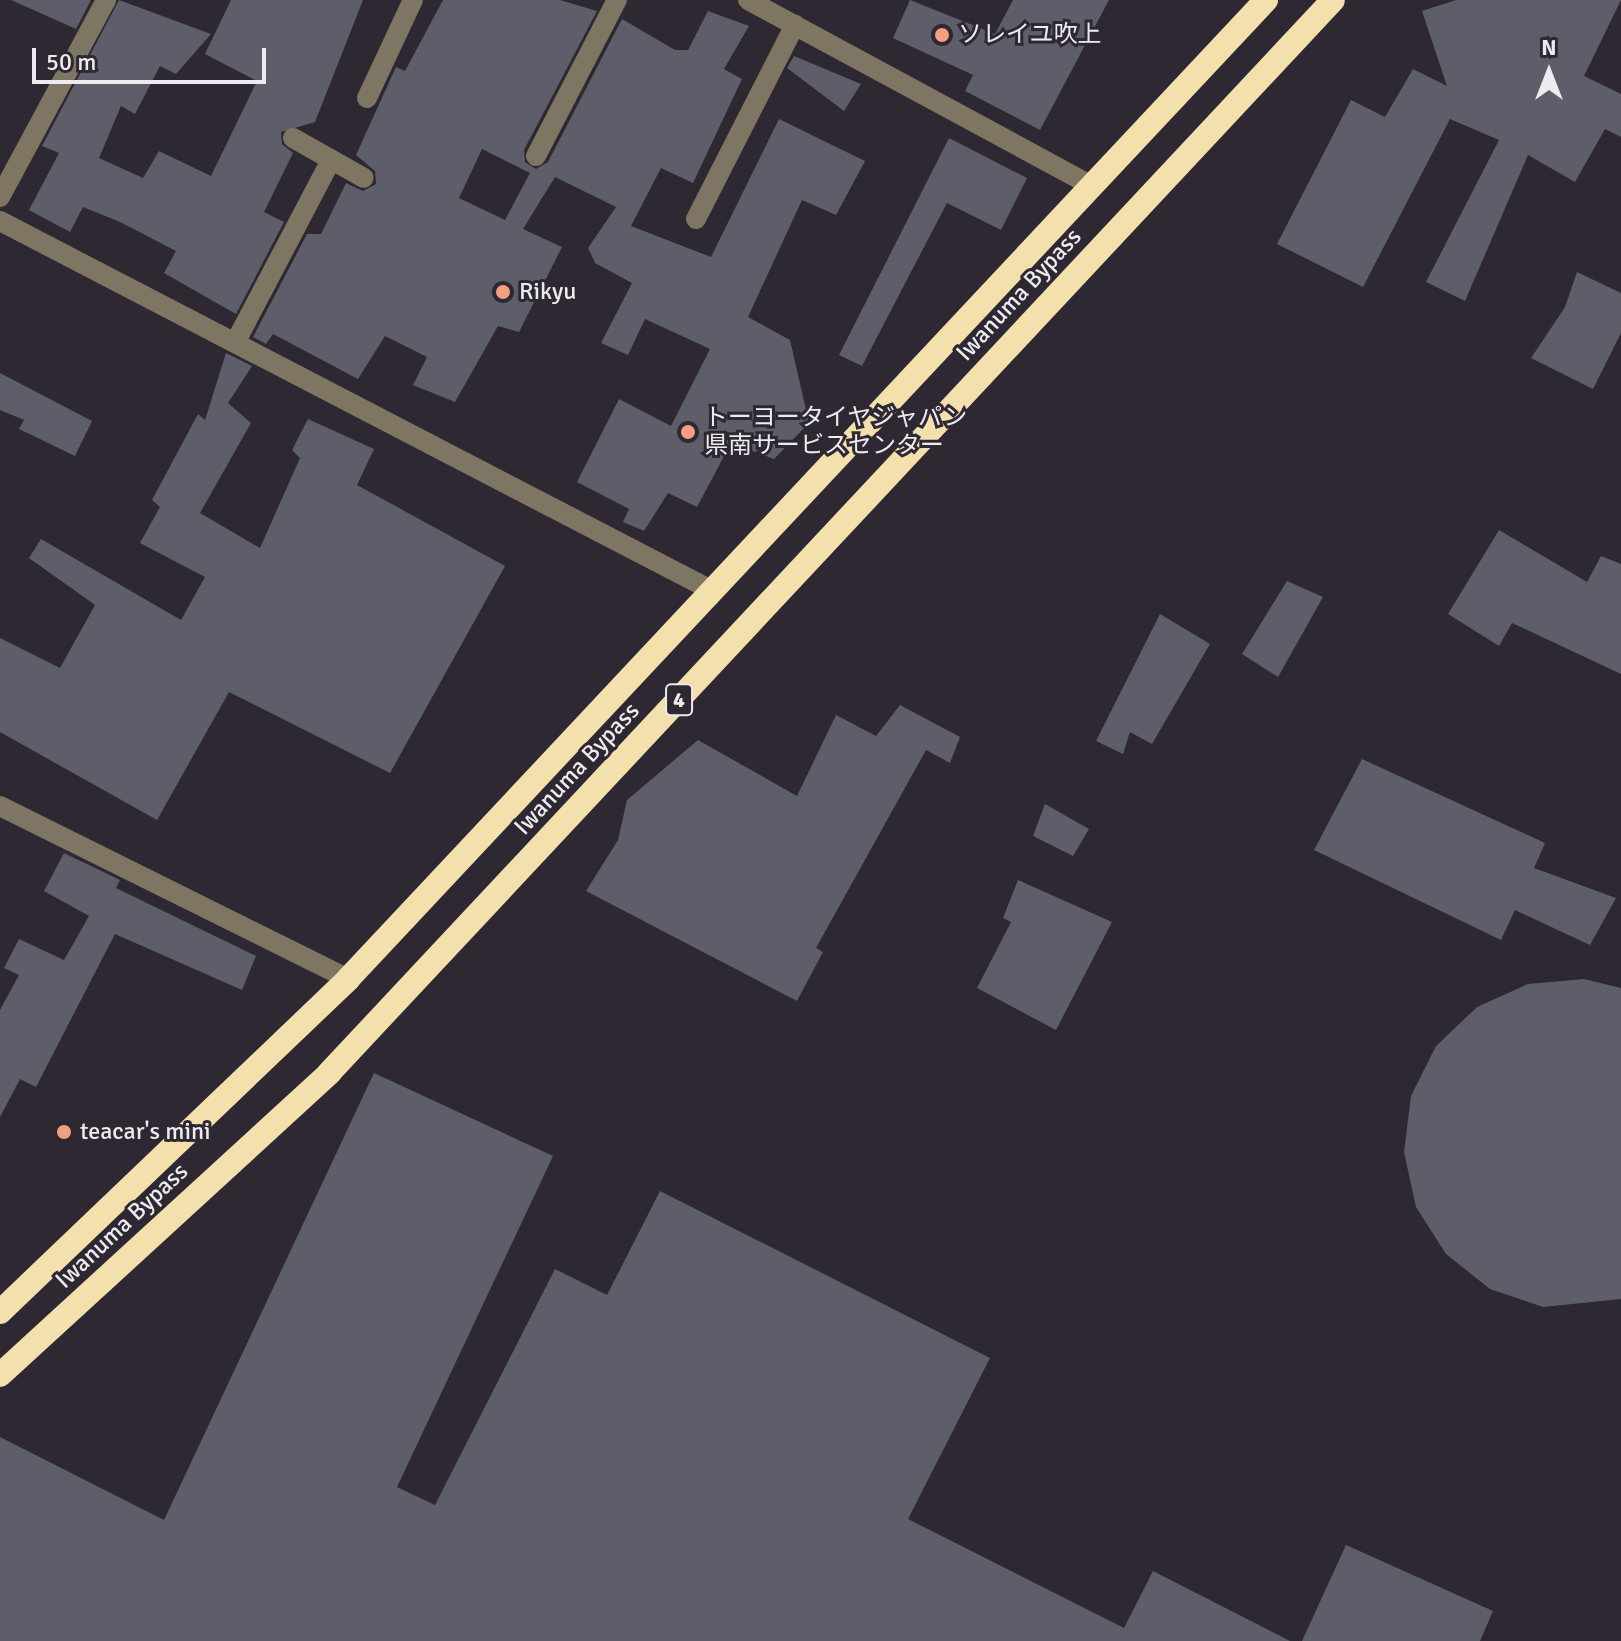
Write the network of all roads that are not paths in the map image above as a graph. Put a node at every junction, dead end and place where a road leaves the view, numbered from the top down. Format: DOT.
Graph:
graph roads {
  1 [pos="106,0"];
  2 [pos="413,0"];
  3 [pos="617,0"];
  4 [pos="748,0"];
  5 [pos="1266,0"];
  6 [pos="1333,0"];
  7 [pos="795,25"];
  8 [pos="367,98"];
  9 [pos="293,138"];
  10 [pos="536,156"];
  11 [pos="331,160"];
  12 [pos="364,178"];
  13 [pos="1092,186"];
  14 [pos="0,197"];
  15 [pos="696,219"];
  16 [pos="0,221"];
  17 [pos="235,343"];
  18 [pos="713,591"];
  19 [pos="0,806"];
  20 [pos="348,979"];
  21 [pos="0,1312"];
  22 [pos="0,1375"];
  1 -- 14 [label="street"];
  2 -- 8 [label="street"];
  3 -- 10 [label="street"];
  4 -- 7 [label="street"];
  5 -- 13 [label="highway, Iwanuma Bypass / 4"];
  6 -- 22 [label="highway, Iwanuma Bypass / 4"];
  7 -- 13 [label="street"];
  7 -- 15 [label="street"];
  9 -- 11 [label="street"];
  11 -- 12 [label="street"];
  11 -- 17 [label="street"];
  13 -- 18 [label="highway, Iwanuma Bypass / 4"];
  16 -- 17 [label="street"];
  17 -- 18 [label="street"];
  18 -- 20 [label="highway, Iwanuma Bypass / 4"];
  19 -- 20 [label="street"];
  20 -- 21 [label="highway, Iwanuma Bypass / 4"];
}
